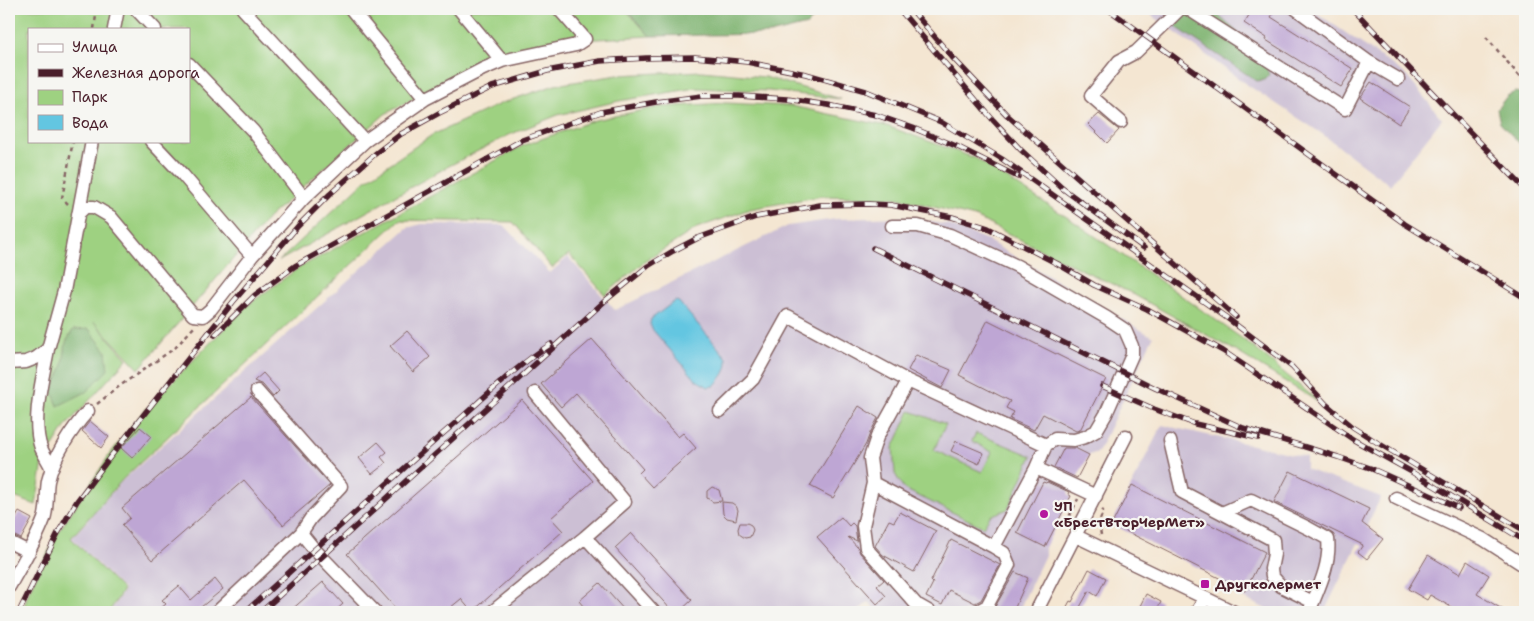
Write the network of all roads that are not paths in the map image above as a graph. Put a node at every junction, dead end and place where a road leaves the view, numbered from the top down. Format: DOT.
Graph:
graph roads {
  1 [pos="118,9"];
  2 [pos="136,9"];
  3 [pos="243,9"];
  4 [pos="351,9"];
  5 [pos="459,9"];
  6 [pos="559,9"];
  7 [pos="1180,9"];
  8 [pos="1188,9"];
  9 [pos="1296,9"];
  10 [pos="114,28"];
  11 [pos="154,28"];
  12 [pos="502,61"];
  13 [pos="1369,62"];
  14 [pos="190,65"];
  15 [pos="1398,79"];
  16 [pos="425,99"];
  17 [pos="1121,122"];
  18 [pos="365,141"];
  19 [pos="92,142"];
  20 [pos="152,142"];
  21 [pos="304,198"];
  22 [pos="78,214"];
  23 [pos="892,226"];
  24 [pos="252,256"];
  25 [pos="48,348"];
  26 [pos="9,363"];
  27 [pos="908,381"];
  28 [pos="257,392"];
  29 [pos="535,393"];
  30 [pos="88,411"];
  31 [pos="720,411"];
  32 [pos="1126,436"];
  33 [pos="1170,441"];
  34 [pos="1046,445"];
  35 [pos="1036,468"];
  36 [pos="52,469"];
  37 [pos="873,483"];
  38 [pos="1096,496"];
  39 [pos="1396,498"];
  40 [pos="1222,513"];
  41 [pos="301,533"];
  42 [pos="1076,536"];
  43 [pos="585,537"];
  44 [pos="9,542"];
  45 [pos="994,547"];
  46 [pos="29,552"];
  47 [pos="1525,566"];
  48 [pos="9,587"];
  49 [pos="1205,598"];
  50 [pos="1311,607"];
  51 [pos="217,612"];
  52 [pos="375,612"];
  53 [pos="492,612"];
  54 [pos="654,612"];
  55 [pos="930,612"];
  56 [pos="976,612"];
  57 [pos="1036,612"];
  58 [pos="1197,612"];
  59 [pos="1234,612"];
  1 -- 10 [label="street"];
  2 -- 11 [label="street"];
  3 -- 18 [label="street"];
  4 -- 16 [label="street"];
  5 -- 12 [label="street"];
  6 -- 12 [label="street"];
  7 -- 17 [label="street"];
  8 -- 13 [label="street"];
  9 -- 13 [label="street"];
  12 -- 16 [label="street"];
  13 -- 15 [label="street"];
  14 -- 21 [label="street"];
  16 -- 18 [label="street"];
  18 -- 21 [label="street"];
  19 -- 22 [label="street"];
  20 -- 24 [label="street"];
  21 -- 24 [label="street"];
  22 -- 24 [label="street"];
  22 -- 25 [label="street"];
  23 -- 34 [label="street"];
  25 -- 26 [label="street"];
  25 -- 36 [label="street"];
  27 -- 31 [label="street"];
  27 -- 34 [label="street"];
  27 -- 37 [label="street"];
  28 -- 41 [label="street"];
  29 -- 43 [label="street"];
  30 -- 36 [label="street"];
  32 -- 38 [label="street"];
  33 -- 40 [label="street"];
  34 -- 35 [label="street"];
  35 -- 38 [label="street"];
  35 -- 45 [label="street"];
  36 -- 46 [label="street"];
  37 -- 45 [label="street"];
  37 -- 55 [label="street"];
  38 -- 42 [label="street"];
  39 -- 47 [label="street"];
  40 -- 50 [label="street"];
  40 -- 50 [label="street"];
  41 -- 51 [label="street"];
  41 -- 52 [label="street"];
  42 -- 49 [label="street"];
  42 -- 57 [label="street"];
  43 -- 53 [label="street"];
  43 -- 54 [label="street"];
  44 -- 46 [label="street"];
  45 -- 56 [label="street"];
  46 -- 48 [label="street"];
  49 -- 58 [label="street"];
  49 -- 59 [label="street"];
}
